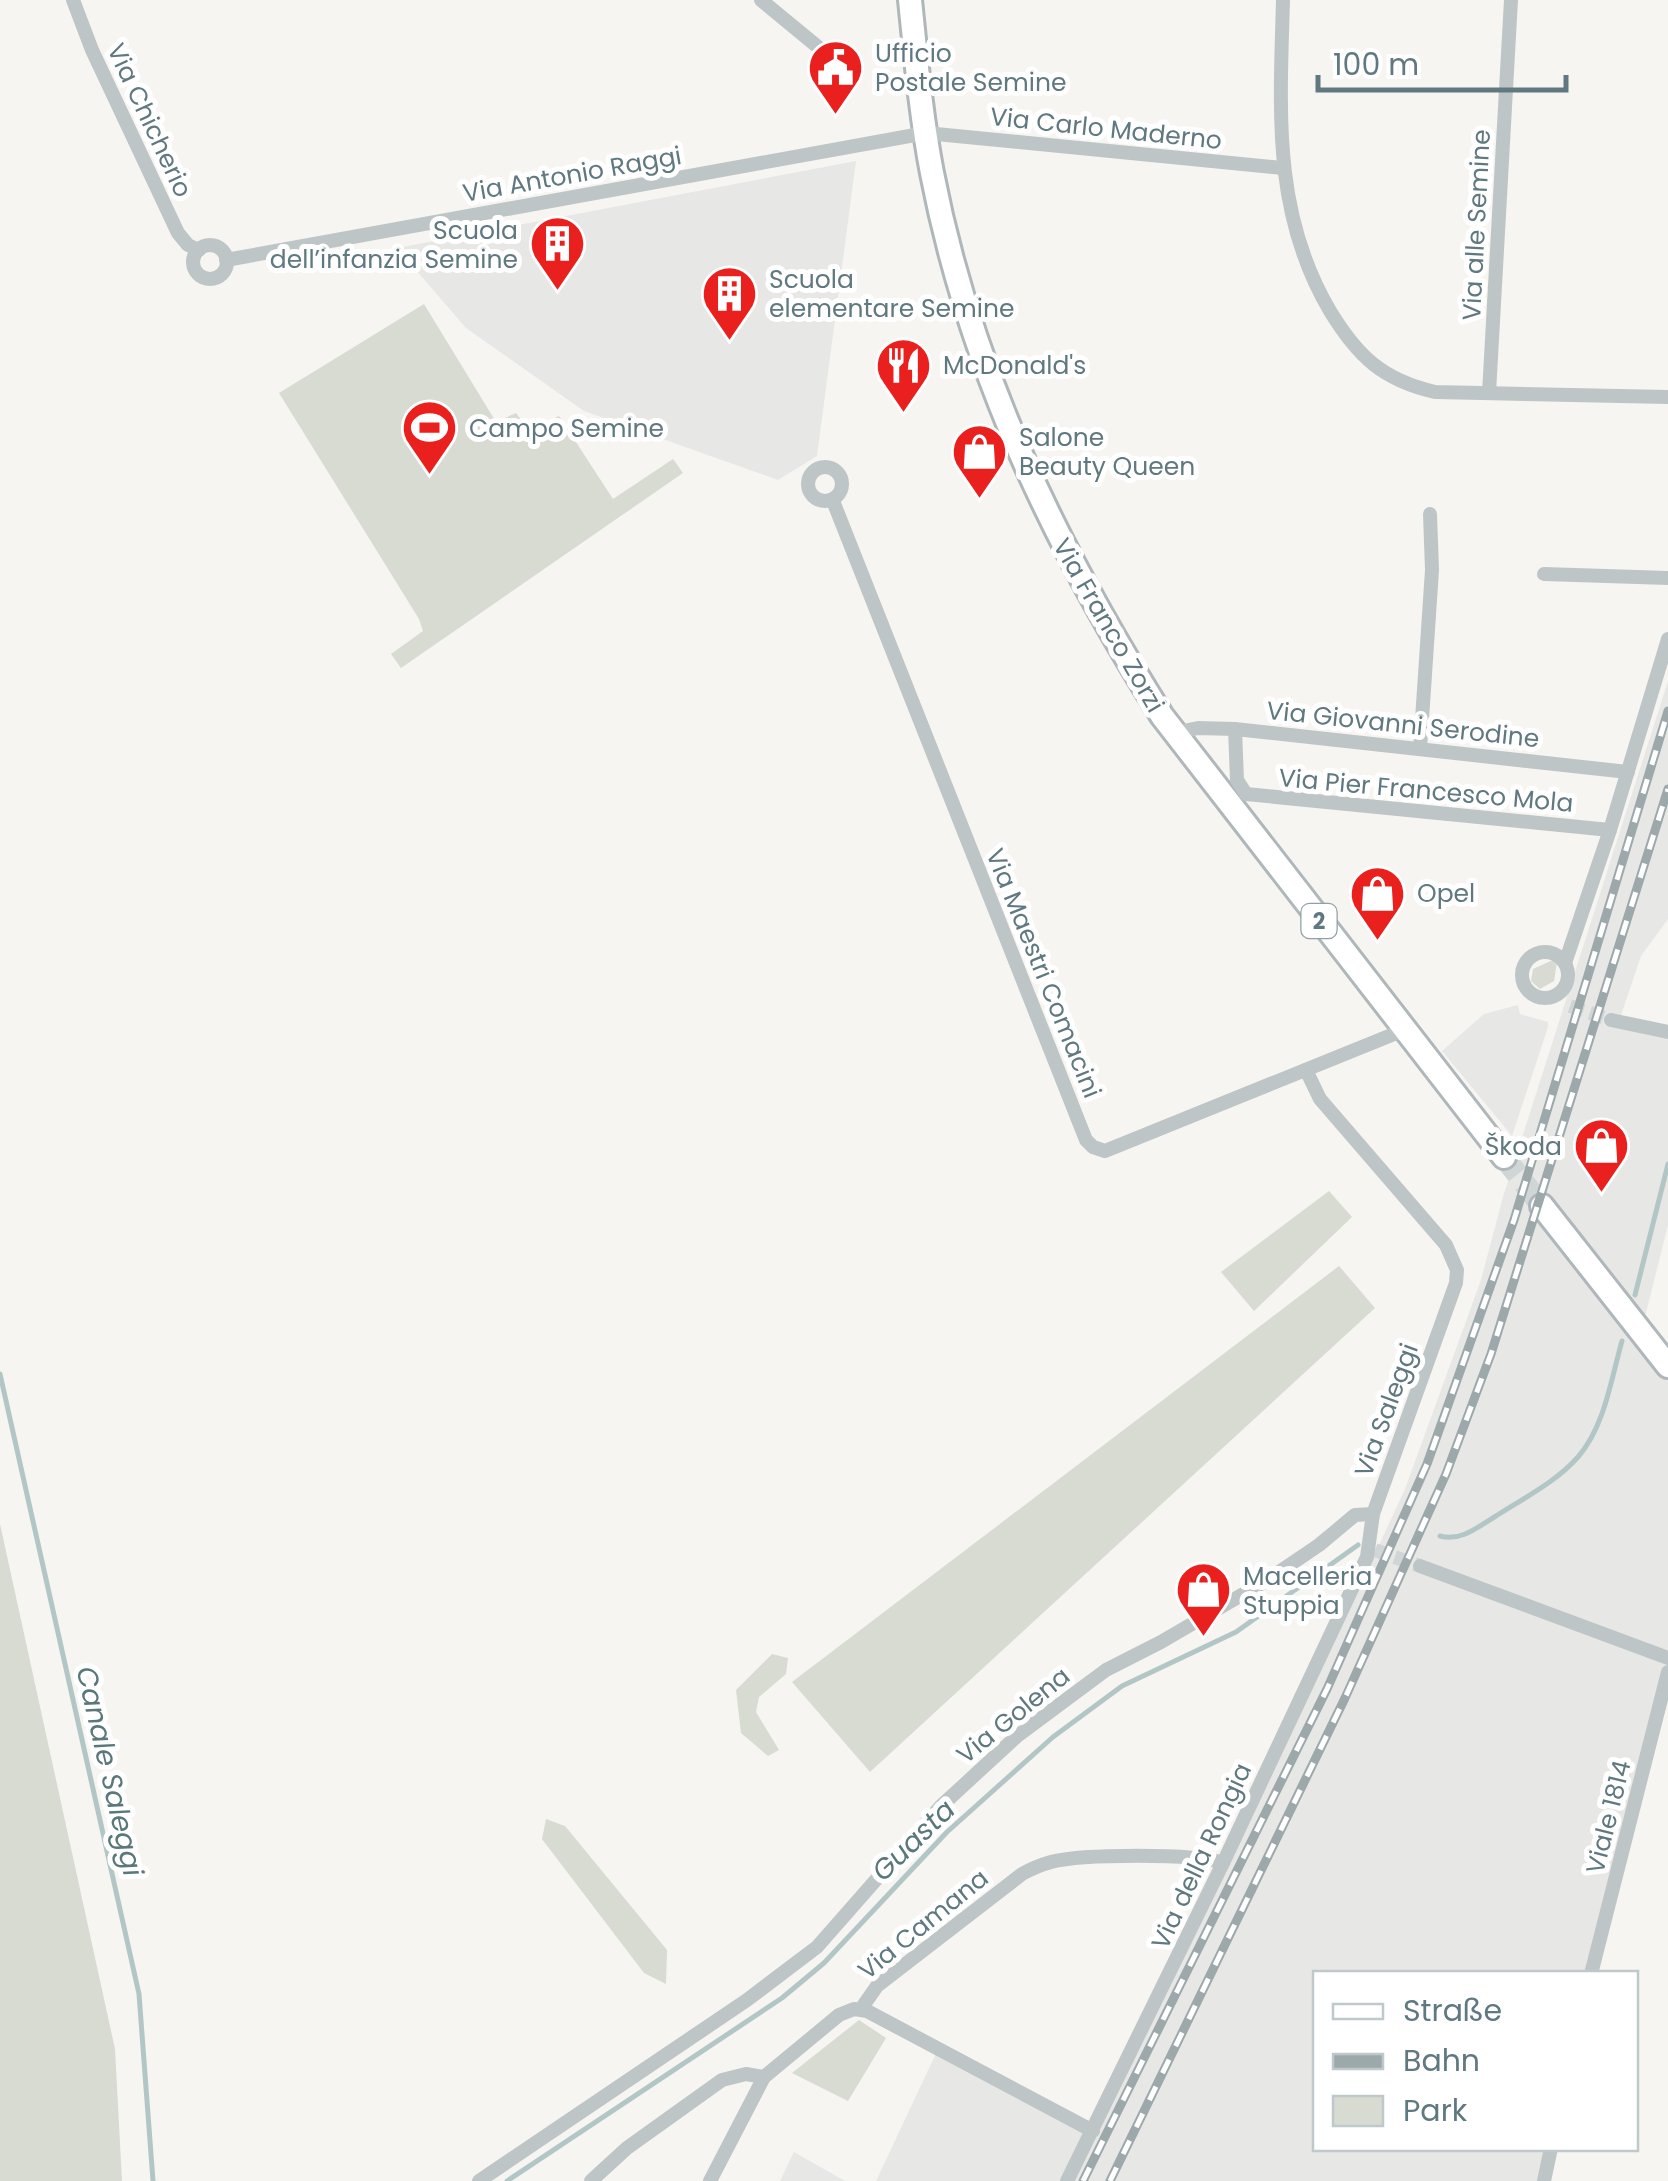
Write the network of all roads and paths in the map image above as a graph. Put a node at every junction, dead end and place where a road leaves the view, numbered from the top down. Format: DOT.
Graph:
graph roads {
  1 [pos="72,0"];
  2 [pos="761,0"];
  3 [pos="910,0"];
  4 [pos="1283,0"];
  5 [pos="1511,0"];
  6 [pos="835,60"];
  7 [pos="926,133"];
  8 [pos="1283,168"];
  9 [pos="198,250"];
  10 [pos="226,260"];
  11 [pos="1489,392"];
  12 [pos="1668,397"];
  13 [pos="833,502"];
  14 [pos="1430,514"];
  15 [pos="1544,574"];
  16 [pos="1668,578"];
  17 [pos="1668,639"];
  18 [pos="1235,729"];
  19 [pos="1174,733"];
  20 [pos="1420,749"];
  21 [pos="1628,772"];
  22 [pos="1610,830"];
  23 [pos="1565,962"];
  24 [pos="1554,997"];
  25 [pos="1570,1006"];
  26 [pos="1610,1020"];
  27 [pos="1404,1030"];
  28 [pos="1668,1032"];
  29 [pos="1306,1070"];
  30 [pos="1504,1156"];
  31 [pos="1542,1206"];
  32 [pos="1668,1366"];
  33 [pos="1372,1514"];
  34 [pos="1372,1549"];
  35 [pos="1420,1566"];
  36 [pos="1668,1658"];
  37 [pos="1668,1672"];
  38 [pos="1223,1863"];
  39 [pos="1592,1971"];
  40 [pos="861,2009"];
  41 [pos="764,2077"];
  42 [pos="1094,2131"];
  43 [pos="1550,2151"];
  44 [pos="479,2181"];
  45 [pos="591,2181"];
  46 [pos="710,2181"];
  47 [pos="1066,2181"];
  48 [pos="1544,2181"];
  1 -- 9 [label="street, Via Chicherio"];
  2 -- 6 [label="street"];
  3 -- 7 [label="main road, Via Franco Zorzi / 2"];
  4 -- 8 [label="street"];
  5 -- 11 [label="street, Via alle Semine"];
  7 -- 8 [label="street, Via Carlo Maderno"];
  7 -- 10 [label="street, Via Antonio Raggi"];
  7 -- 19 [label="main road, Via Franco Zorzi / 2"];
  8 -- 11 [label="street"];
  9 -- 10 [label="street"];
  9 -- 10 [label="street"];
  11 -- 12 [label="street"];
  13 -- 29 [label="street, Via Maestri Comacini"];
  14 -- 20 [label="street"];
  15 -- 16 [label="street"];
  17 -- 21 [label="street"];
  18 -- 19 [label="street, Via Giovanni Serodine"];
  18 -- 20 [label="street, Via Giovanni Serodine"];
  18 -- 22 [label="street, Via Pier Francesco Mola"];
  19 -- 27 [label="main road, Via Franco Zorzi / 2"];
  20 -- 21 [label="street, Via Giovanni Serodine"];
  21 -- 22 [label="street"];
  22 -- 23 [label="street"];
  23 -- 24 [label="street"];
  23 -- 24 [label="street"];
  24 -- 25 [label="street"];
  26 -- 28 [label="street"];
  27 -- 29 [label="street, Via Maestri Comacini"];
  27 -- 30 [label="main road, Via Franco Zorzi / 2"];
  29 -- 33 [label="street, Via Saleggi"];
  31 -- 32 [label="main road"];
  33 -- 34 [label="street, Via Saleggi"];
  33 -- 44 [label="street, Via Golena"];
  34 -- 38 [label="street, Via della Rongia"];
  35 -- 36 [label="street"];
  37 -- 39 [label="street, Viale 1814"];
  38 -- 40 [label="street, Via Camana"];
  38 -- 42 [label="street, Via della Rongia"];
  40 -- 41 [label="street, Via Camana"];
  40 -- 42 [label="street"];
  41 -- 45 [label="street"];
  41 -- 46 [label="street"];
  42 -- 47 [label="street, Via della Rongia"];
  43 -- 48 [label="street"];
}
